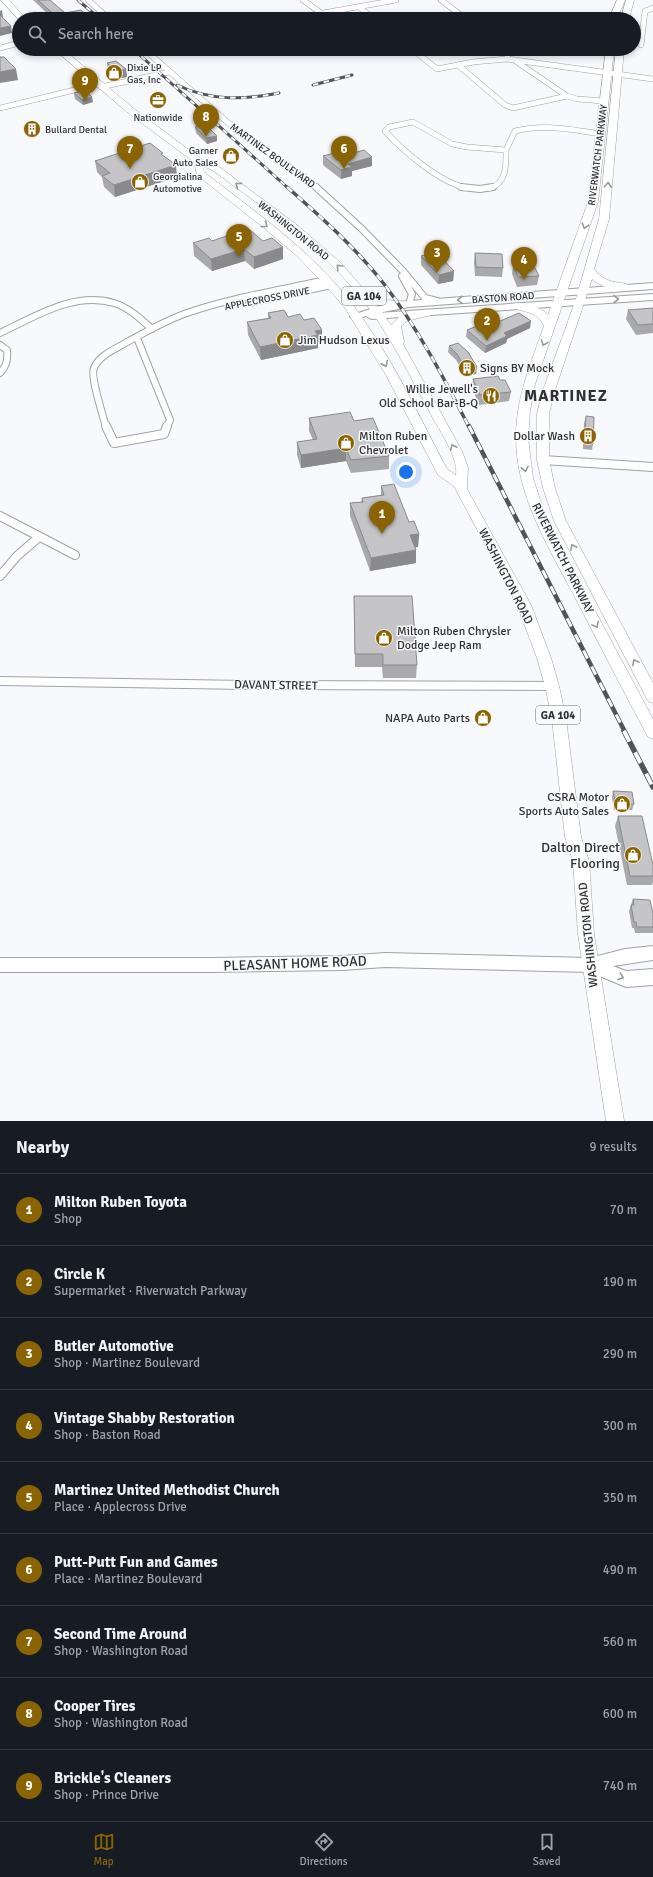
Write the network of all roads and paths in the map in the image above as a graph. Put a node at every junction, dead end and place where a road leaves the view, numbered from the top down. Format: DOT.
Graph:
graph roads {
  1 [pos="88,0"];
  2 [pos="303,0"];
  3 [pos="396,0"];
  4 [pos="441,0"];
  5 [pos="621,0"];
  6 [pos="630,0"];
  7 [pos="4,1"];
  8 [pos="359,7"];
  9 [pos="653,8"];
  10 [pos="15,12"];
  11 [pos="102,12"];
  12 [pos="320,12"];
  13 [pos="327,12"];
  14 [pos="365,12"];
  15 [pos="457,12"];
  16 [pos="616,12"];
  17 [pos="627,12"];
  18 [pos="641,38"];
  19 [pos="12,45"];
  20 [pos="0,48"];
  21 [pos="66,56"];
  22 [pos="152,56"];
  23 [pos="420,56"];
  24 [pos="508,56"];
  25 [pos="609,56"];
  26 [pos="620,56"];
  27 [pos="507,59"];
  28 [pos="514,59"];
  29 [pos="458,65"];
  30 [pos="170,72"];
  31 [pos="608,73"];
  32 [pos="619,74"];
  33 [pos="653,78"];
  34 [pos="100,86"];
  35 [pos="567,96"];
  36 [pos="604,101"];
  37 [pos="0,108"];
  38 [pos="600,134"];
  39 [pos="506,150"];
  40 [pos="198,161"];
  41 [pos="397,266"];
  42 [pos="589,268"];
  43 [pos="328,282"];
  44 [pos="653,286"];
  45 [pos="626,287"];
  46 [pos="360,291"];
  47 [pos="581,297"];
  48 [pos="653,297"];
  49 [pos="559,298"];
  50 [pos="437,301"];
  51 [pos="409,304"];
  52 [pos="516,306"];
  53 [pos="377,313"];
  54 [pos="427,313"];
  55 [pos="355,317"];
  56 [pos="550,327"];
  57 [pos="152,329"];
  58 [pos="0,333"];
  59 [pos="137,338"];
  60 [pos="399,344"];
  61 [pos="0,345"];
  62 [pos="0,373"];
  63 [pos="527,393"];
  64 [pos="547,397"];
  65 [pos="543,460"];
  66 [pos="653,468"];
  67 [pos="459,483"];
  68 [pos="0,516"];
  69 [pos="38,537"];
  70 [pos="75,555"];
  71 [pos="0,576"];
  72 [pos="0,681"];
  73 [pos="552,686"];
  74 [pos="653,696"];
  75 [pos="653,733"];
  76 [pos="653,953"];
  77 [pos="0,965"];
  78 [pos="590,965"];
  79 [pos="653,977"];
  80 [pos="615,1121"];
  1 -- 11 [label="street"];
  2 -- 12 [label="street"];
  3 -- 8 [label="street"];
  4 -- 15 [label="street"];
  5 -- 16 [label="main road"];
  6 -- 17 [label="main road"];
  7 -- 10 [label="main road"];
  8 -- 13 [label="street"];
  8 -- 14 [label="street"];
  9 -- 18 [label="street"];
  19 -- 20 [label="street"];
  21 -- 34 [label="main road, WASHINGTON ROAD / GA 104"];
  22 -- 30 [label="street, MARTINEZ BOULEVARD"];
  23 -- 29 [label="street"];
  24 -- 27 [label="street"];
  25 -- 31 [label="main road, RIVERWATCH PARKWAY"];
  26 -- 32 [label="main road, RIVERWATCH PARKWAY"];
  27 -- 28 [label="street"];
  27 -- 29 [label="street"];
  28 -- 31 [label="street"];
  28 -- 35 [label="street"];
  29 -- 35 [label="street"];
  30 -- 34 [label="street"];
  30 -- 41 [label="street, MARTINEZ BOULEVARD"];
  31 -- 32 [label="street"];
  31 -- 36 [label="main road, RIVERWATCH PARKWAY"];
  32 -- 33 [label="street"];
  42 -- 32 [label="main road, RIVERWATCH PARKWAY, one-way"];
  34 -- 37 [label="street"];
  34 -- 40 [label="main road, WASHINGTON ROAD / GA 104"];
  35 -- 36 [label="street"];
  36 -- 38 [label="main road, RIVERWATCH PARKWAY"];
  38 -- 39 [label="street"];
  38 -- 49 [label="main road, RIVERWATCH PARKWAY, one-way"];
  39 -- 39 [label="street"];
  40 -- 43 [label="main road, WASHINGTON ROAD / GA 104, one-way"];
  46 -- 40 [label="main road, WASHINGTON ROAD / GA 104, one-way"];
  41 -- 50 [label="street, MARTINEZ BOULEVARD"];
  41 -- 51 [label="street, MARTINEZ BOULEVARD"];
  42 -- 45 [label="main road"];
  42 -- 47 [label="main road, RIVERWATCH PARKWAY"];
  43 -- 55 [label="main road, WASHINGTON ROAD / GA 104"];
  43 -- 57 [label="street, APPLECROSS DRIVE"];
  44 -- 45 [label="main road"];
  45 -- 47 [label="main road"];
  46 -- 51 [label="main road"];
  46 -- 53 [label="main road, WASHINGTON ROAD / GA 104"];
  47 -- 48 [label="main road, one-way"];
  47 -- 49 [label="main road"];
  47 -- 64 [label="main road, RIVERWATCH PARKWAY"];
  49 -- 50 [label="main road, BASTON ROAD, one-way"];
  49 -- 52 [label="main road"];
  49 -- 56 [label="main road, RIVERWATCH PARKWAY"];
  50 -- 51 [label="main road, BASTON ROAD"];
  51 -- 53 [label="main road, BASTON ROAD"];
  52 -- 54 [label="main road"];
  52 -- 56 [label="main road"];
  53 -- 54 [label="main road"];
  53 -- 55 [label="main road"];
  53 -- 60 [label="main road, WASHINGTON ROAD / GA 104"];
  54 -- 60 [label="main road"];
  55 -- 67 [label="main road, WASHINGTON ROAD / GA 104, one-way"];
  56 -- 63 [label="main road, RIVERWATCH PARKWAY, one-way"];
  57 -- 58 [label="street"];
  57 -- 59 [label="street, APPLECROSS DRIVE"];
  59 -- 59 [label="street, APPLECROSS DRIVE"];
  67 -- 60 [label="main road, WASHINGTON ROAD / GA 104, one-way"];
  61 -- 62 [label="street"];
  63 -- 64 [label="main road"];
  63 -- 75 [label="main road, RIVERWATCH PARKWAY, one-way"];
  64 -- 65 [label="main road, RIVERWATCH PARKWAY"];
  65 -- 66 [label="street"];
  74 -- 65 [label="main road, RIVERWATCH PARKWAY, one-way"];
  67 -- 73 [label="main road, WASHINGTON ROAD / GA 104"];
  68 -- 69 [label="street"];
  69 -- 70 [label="street"];
  69 -- 71 [label="street"];
  72 -- 73 [label="street, DAVANT STREET"];
  73 -- 78 [label="main road, WASHINGTON ROAD / GA 104"];
  76 -- 78 [label="main road, PLEASANT HOME ROAD"];
  77 -- 78 [label="main road, PLEASANT HOME ROAD"];
  78 -- 79 [label="main road, PLEASANT HOME ROAD, one-way"];
  78 -- 80 [label="main road, WASHINGTON ROAD"];
}
